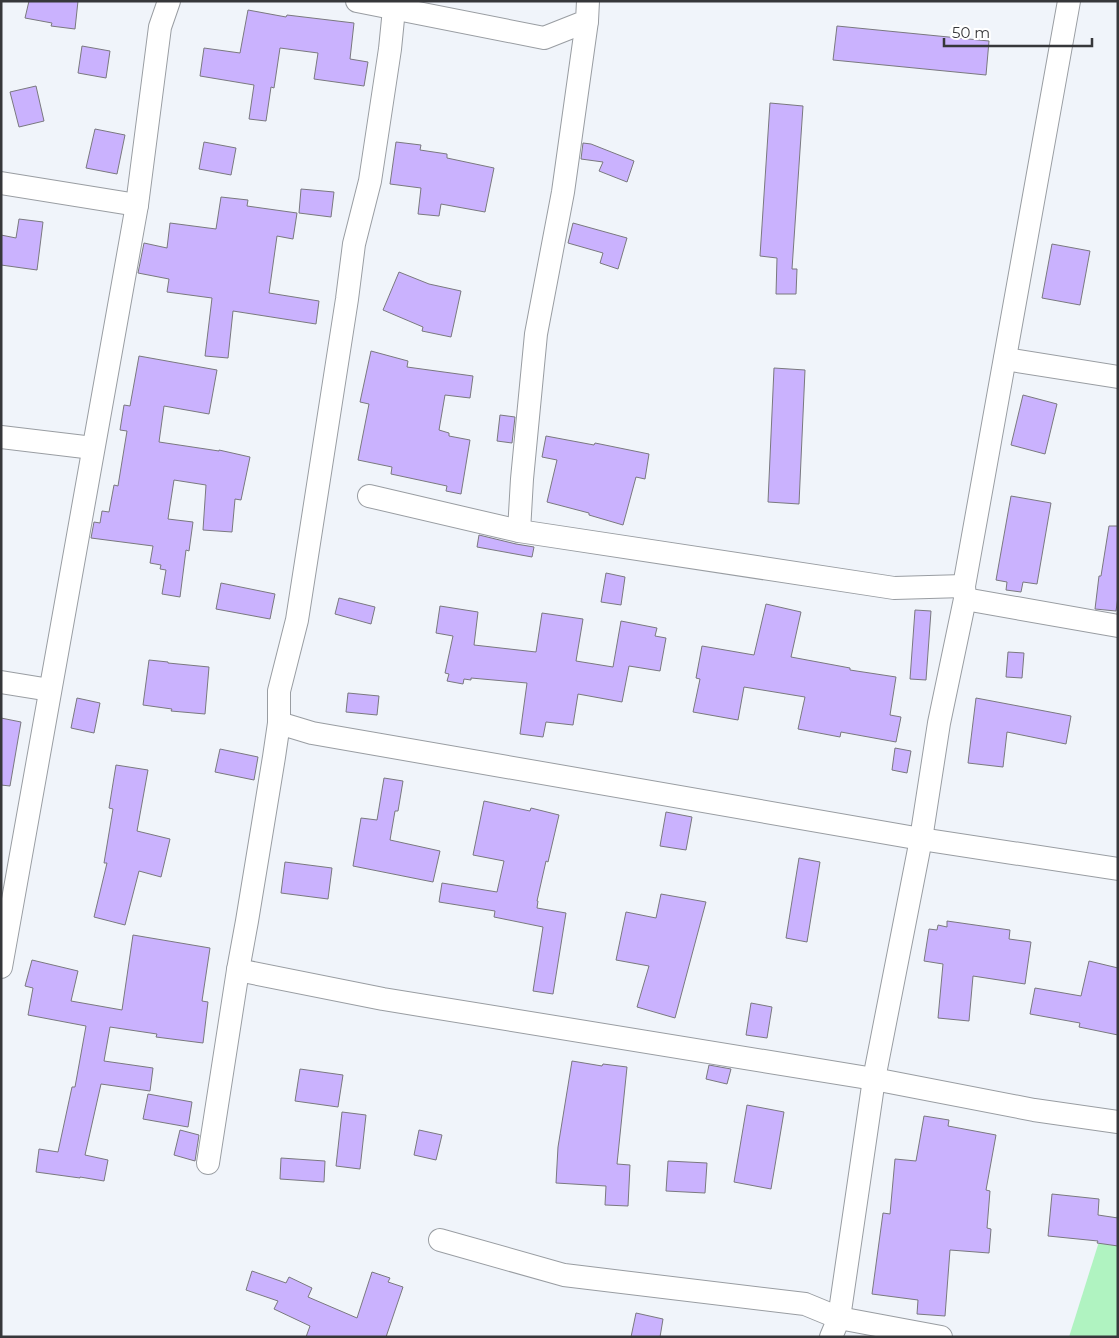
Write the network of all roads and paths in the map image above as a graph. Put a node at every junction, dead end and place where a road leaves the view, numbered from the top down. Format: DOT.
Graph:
graph roads {
  1 [pos="169,1"];
  2 [pos="357,1"];
  3 [pos="1069,1"];
  4 [pos="394,9"];
  5 [pos="588,11"];
  6 [pos="1,183"];
  7 [pos="137,205"];
  8 [pos="1005,359"];
  9 [pos="1118,376"];
  10 [pos="1,437"];
  11 [pos="93,448"];
  12 [pos="370,496"];
  13 [pos="519,531"];
  14 [pos="964,592"];
  15 [pos="1118,626"];
  16 [pos="1,682"];
  17 [pos="50,690"];
  18 [pos="279,723"];
  19 [pos="921,839"];
  20 [pos="1118,869"];
  21 [pos="4,941"];
  22 [pos="1,967"];
  23 [pos="238,970"];
  24 [pos="874,1079"];
  25 [pos="1118,1122"];
  26 [pos="208,1163"];
  27 [pos="440,1240"];
  28 [pos="835,1327"];
  29 [pos="941,1337"];
  1 -- 7 [label="street"];
  2 -- 4 [label="street"];
  3 -- 8 [label="street"];
  4 -- 5 [label="street"];
  4 -- 18 [label="street"];
  5 -- 13 [label="street"];
  6 -- 7 [label="street"];
  7 -- 11 [label="street"];
  8 -- 9 [label="street"];
  8 -- 14 [label="street"];
  10 -- 11 [label="street"];
  11 -- 17 [label="street"];
  12 -- 13 [label="street"];
  13 -- 14 [label="street"];
  14 -- 15 [label="street"];
  14 -- 19 [label="street"];
  16 -- 17 [label="street"];
  17 -- 21 [label="street"];
  18 -- 19 [label="street"];
  18 -- 23 [label="street"];
  19 -- 20 [label="street"];
  19 -- 24 [label="street"];
  21 -- 22 [label="street"];
  23 -- 24 [label="street"];
  23 -- 26 [label="street"];
  24 -- 25 [label="street"];
  24 -- 28 [label="street"];
  27 -- 28 [label="street"];
  28 -- 29 [label="street"];
}
